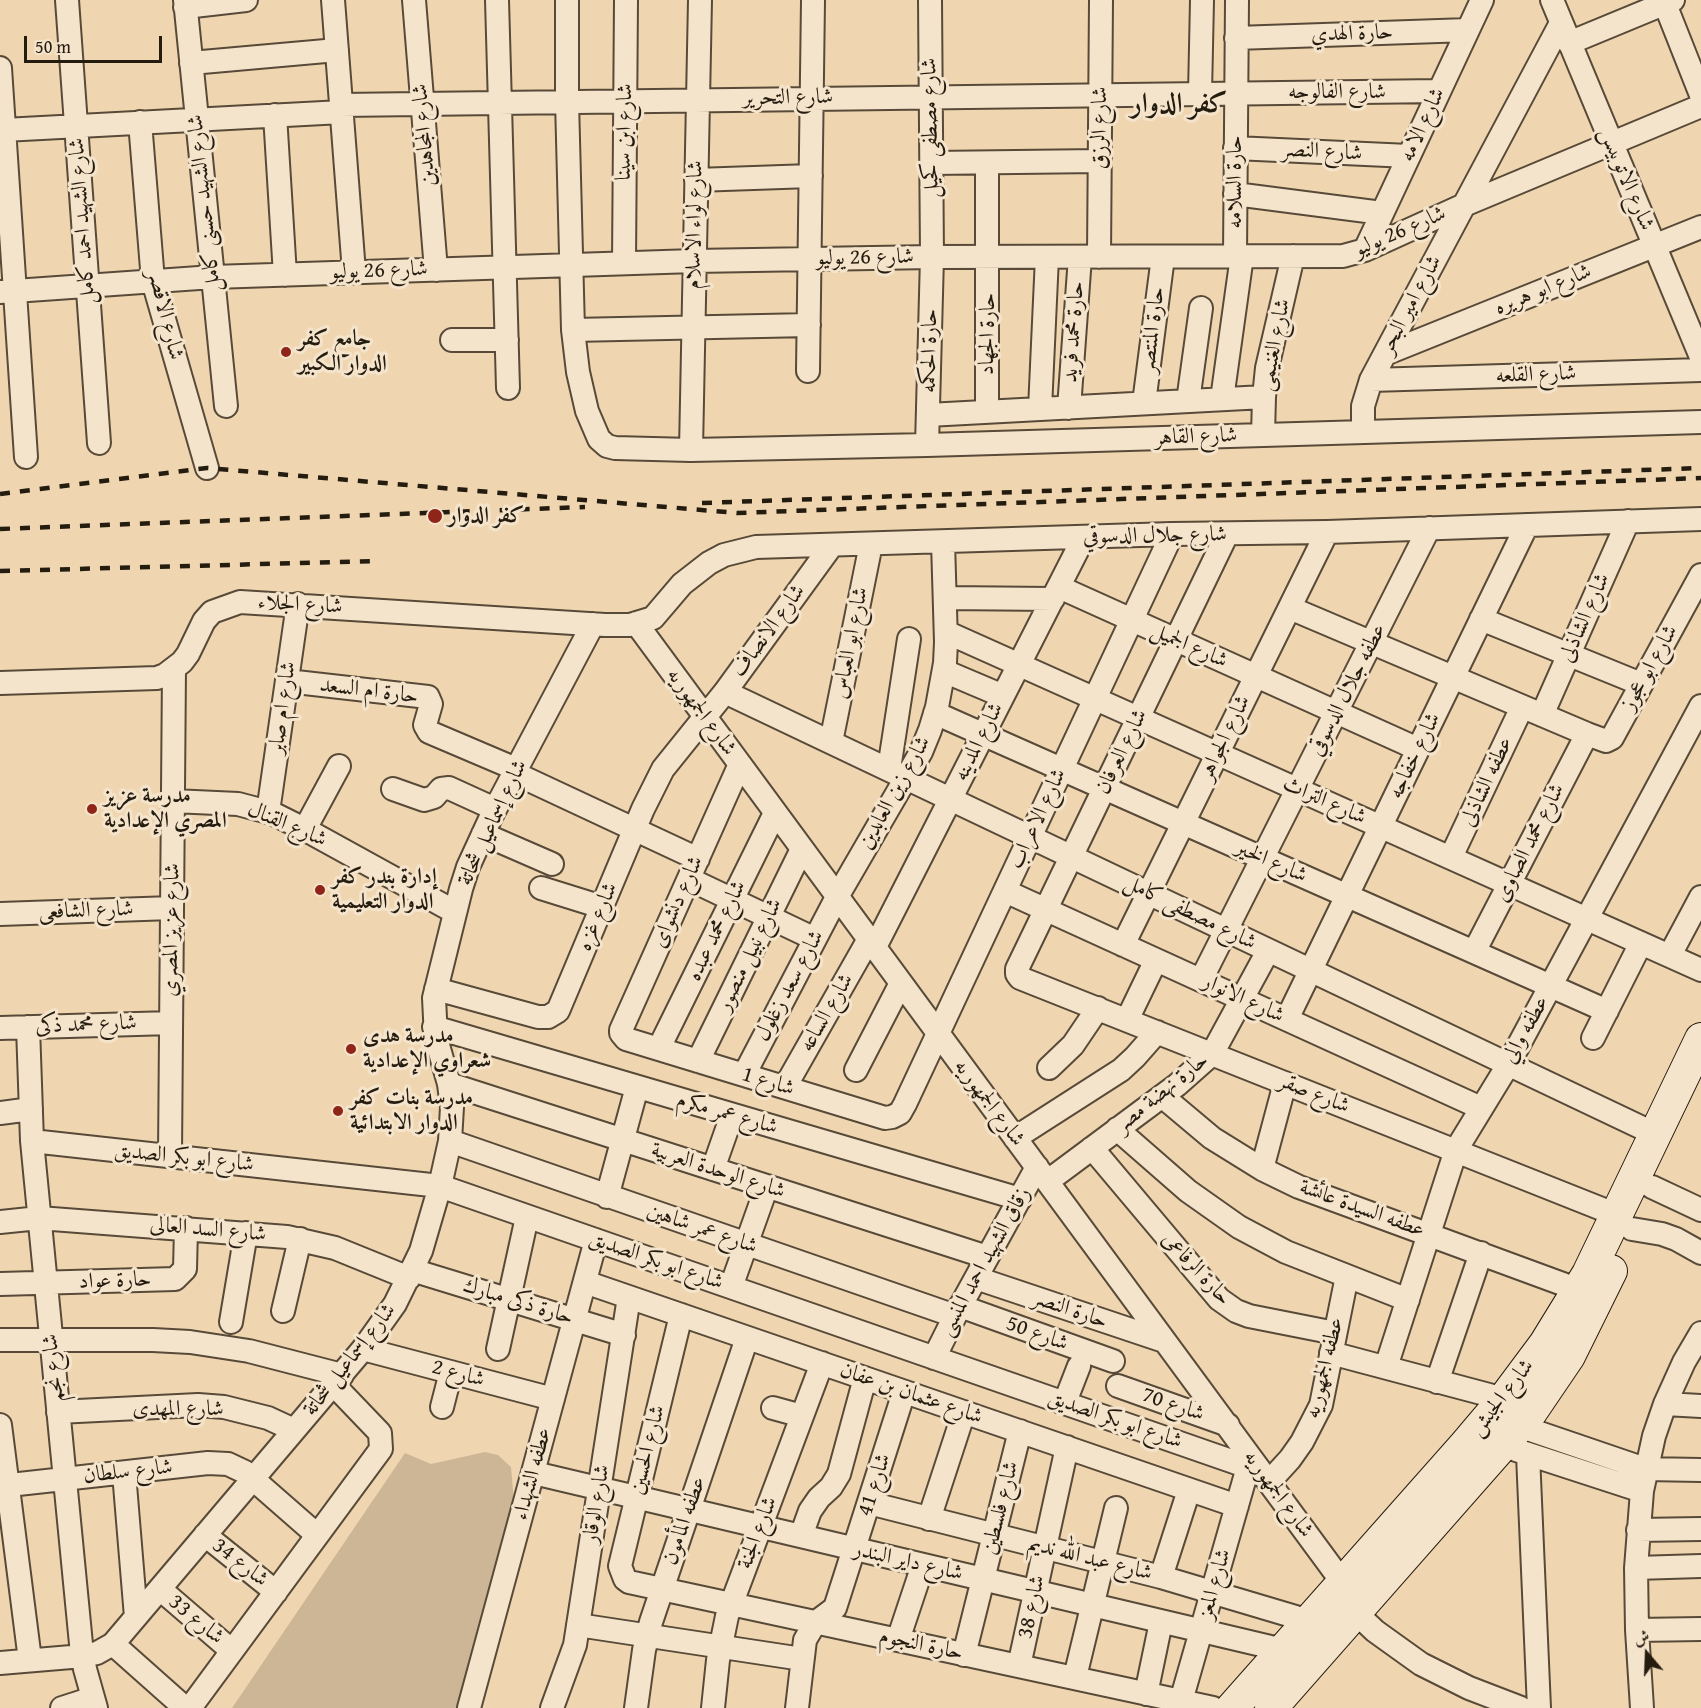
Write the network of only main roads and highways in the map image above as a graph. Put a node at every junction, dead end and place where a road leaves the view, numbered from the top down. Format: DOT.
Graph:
graph roads {
  1 [pos="1701,1039"];
  2 [pos="1701,1085"];
  3 [pos="1643,1183"];
  4 [pos="1624,1222"];
  5 [pos="1232,1708"];
  6 [pos="1271,1708"];
  1 -- 3 [label="main road, شارع الجيش"];
  2 -- 3 [label="main road, شارع الجيش"];
  3 -- 4 [label="main road, شارع الجيش"];
  4 -- 5 [label="main road, شارع الجيش"];
  4 -- 6 [label="main road, شارع الجيش"];
}
